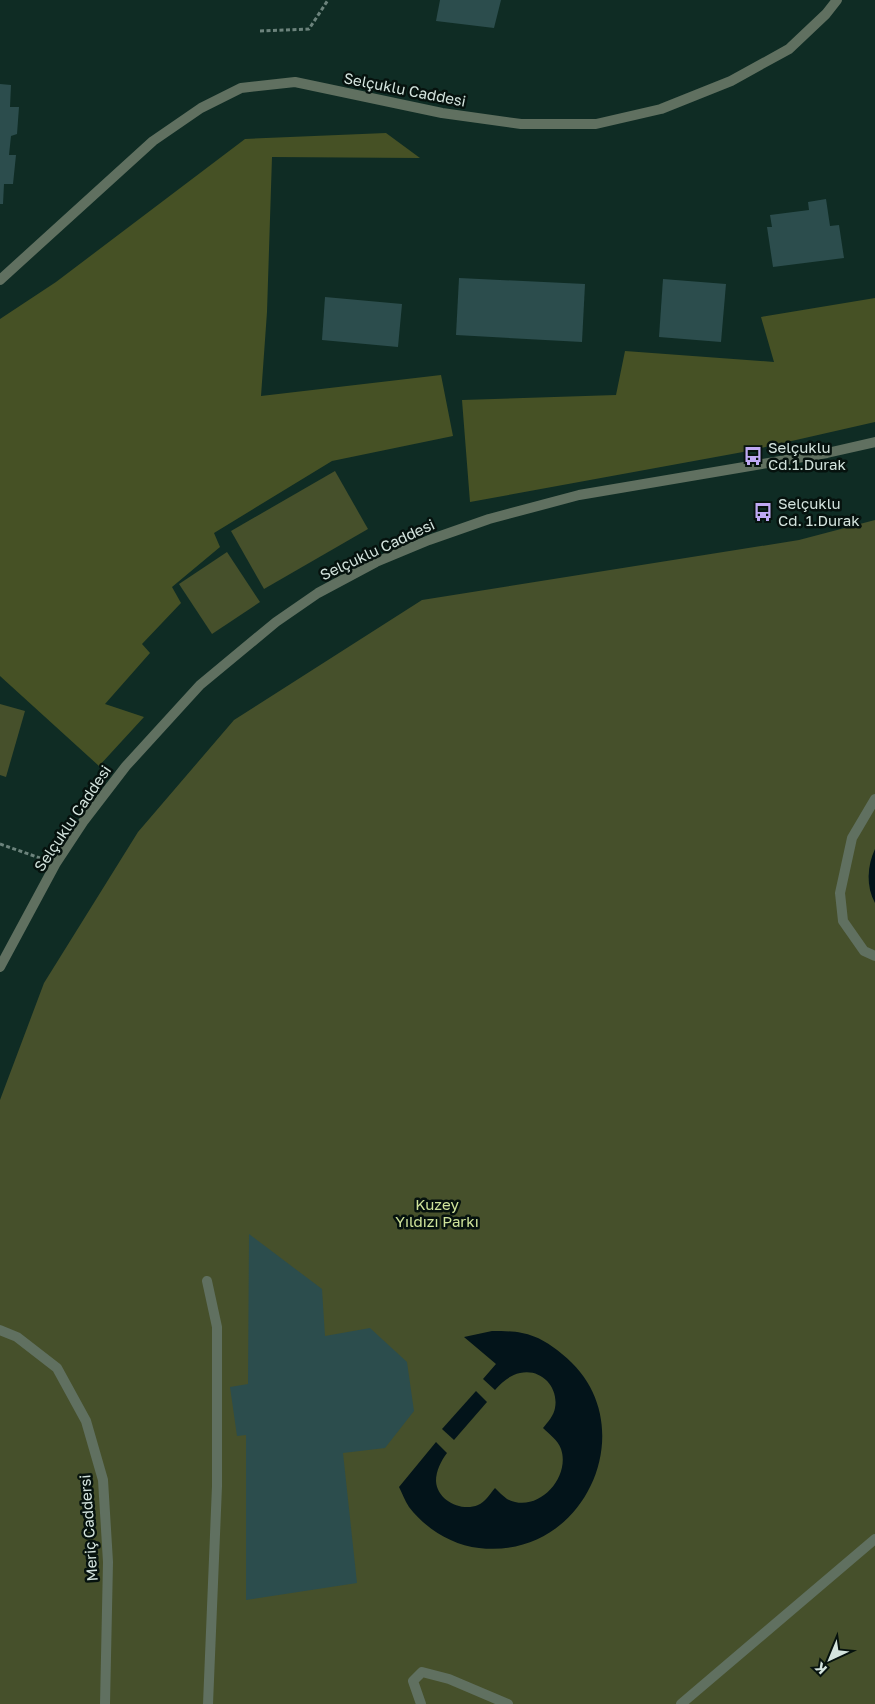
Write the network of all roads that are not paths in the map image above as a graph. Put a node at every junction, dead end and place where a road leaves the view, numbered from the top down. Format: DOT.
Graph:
graph roads {
  1 [pos="837,0"];
  2 [pos="0,280"];
  3 [pos="875,442"];
  4 [pos="875,799"];
  5 [pos="875,956"];
  6 [pos="0,967"];
  7 [pos="207,1281"];
  8 [pos="0,1330"];
  9 [pos="875,1539"];
  10 [pos="105,1704"];
  11 [pos="208,1704"];
  12 [pos="420,1704"];
  13 [pos="508,1704"];
  14 [pos="680,1704"];
  1 -- 2 [label="street, Selçuklu Caddesi"];
  3 -- 6 [label="street, Selçuklu Caddesi"];
  4 -- 5 [label="street"];
  7 -- 11 [label="street"];
  8 -- 10 [label="street, Meriç Caddersi"];
  9 -- 14 [label="street"];
  12 -- 13 [label="street"];
}
